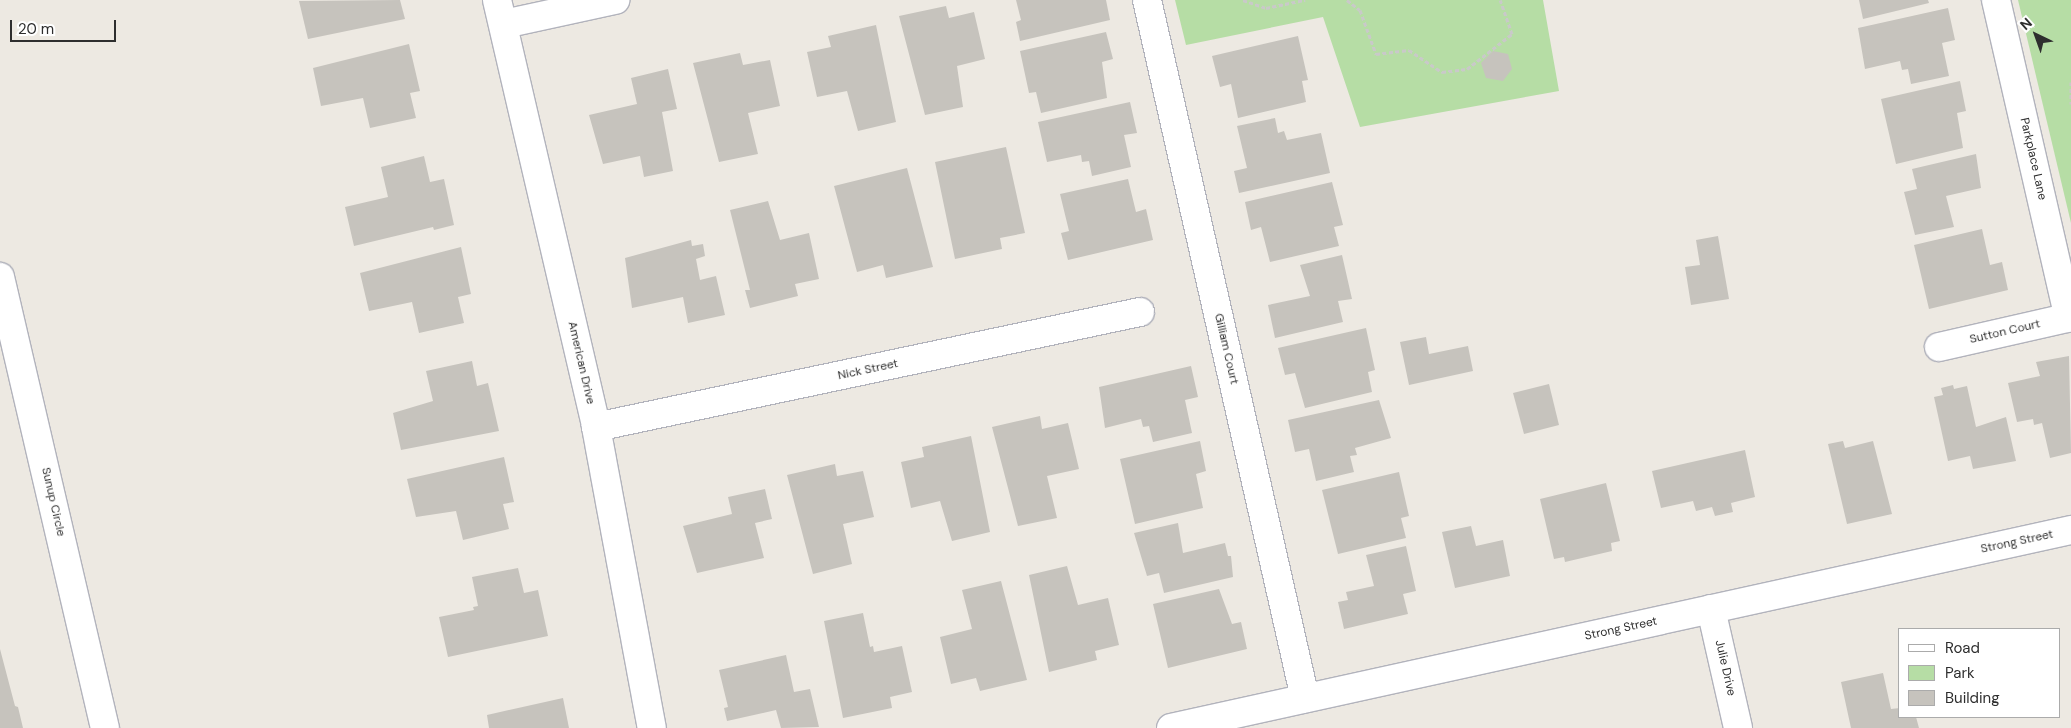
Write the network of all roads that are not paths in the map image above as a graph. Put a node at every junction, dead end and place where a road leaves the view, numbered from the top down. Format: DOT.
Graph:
graph roads {
  1 [pos="616,0"];
  2 [pos="1147,0"];
  3 [pos="1996,0"];
  4 [pos="500,12"];
  5 [pos="0,277"];
  6 [pos="1140,312"];
  7 [pos="2070,317"];
  8 [pos="1939,347"];
  9 [pos="596,428"];
  10 [pos="2071,530"];
  11 [pos="1711,609"];
  12 [pos="1306,698"];
  13 [pos="105,728"];
  14 [pos="652,728"];
  15 [pos="1171,728"];
  16 [pos="1738,728"];
  1 -- 4 [label="street"];
  2 -- 12 [label="street, Gilliam Court"];
  3 -- 7 [label="street, Parkplace Lane"];
  4 -- 9 [label="street, American Drive"];
  5 -- 13 [label="street, Sunup Circle"];
  6 -- 9 [label="street, Nick Street"];
  7 -- 8 [label="street, Sutton Court"];
  9 -- 14 [label="street, American Drive"];
  10 -- 11 [label="street, Strong Street"];
  11 -- 12 [label="street, Strong Street"];
  11 -- 16 [label="street, Julie Drive"];
  12 -- 15 [label="street, Strong Street"];
}
